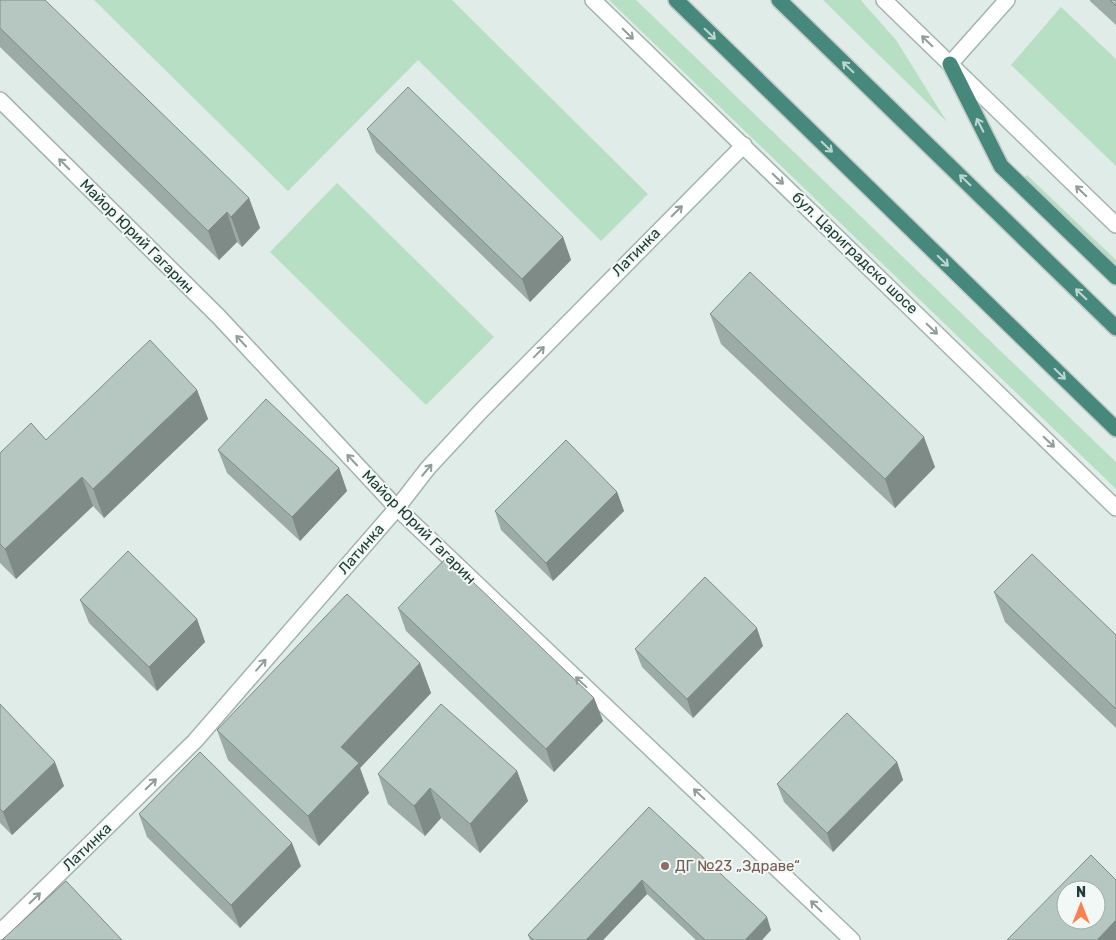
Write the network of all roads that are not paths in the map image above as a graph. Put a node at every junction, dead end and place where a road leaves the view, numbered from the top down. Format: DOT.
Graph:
graph roads {
  1 [pos="593,0"];
  2 [pos="676,0"];
  3 [pos="780,0"];
  4 [pos="884,0"];
  5 [pos="1007,0"];
  6 [pos="950,64"];
  7 [pos="0,100"];
  8 [pos="744,145"];
  9 [pos="1116,225"];
  10 [pos="1116,277"];
  11 [pos="1116,328"];
  12 [pos="1116,429"];
  13 [pos="397,508"];
  14 [pos="1116,508"];
  15 [pos="0,932"];
  16 [pos="852,940"];
  1 -- 8 [label="street, бул. Цариградско шосе, one-way"];
  2 -- 12 [label="highway, one-way"];
  11 -- 3 [label="highway, one-way"];
  6 -- 4 [label="street, one-way"];
  5 -- 6 [label="street"];
  9 -- 6 [label="street, one-way"];
  10 -- 6 [label="highway, one-way"];
  13 -- 7 [label="street, Майор Юрий Гагарин, one-way"];
  13 -- 8 [label="street, Латинка, one-way"];
  8 -- 14 [label="street, бул. Цариградско шосе, one-way"];
  15 -- 13 [label="street, Латинка, one-way"];
  16 -- 13 [label="street, Майор Юрий Гагарин, one-way"];
}
